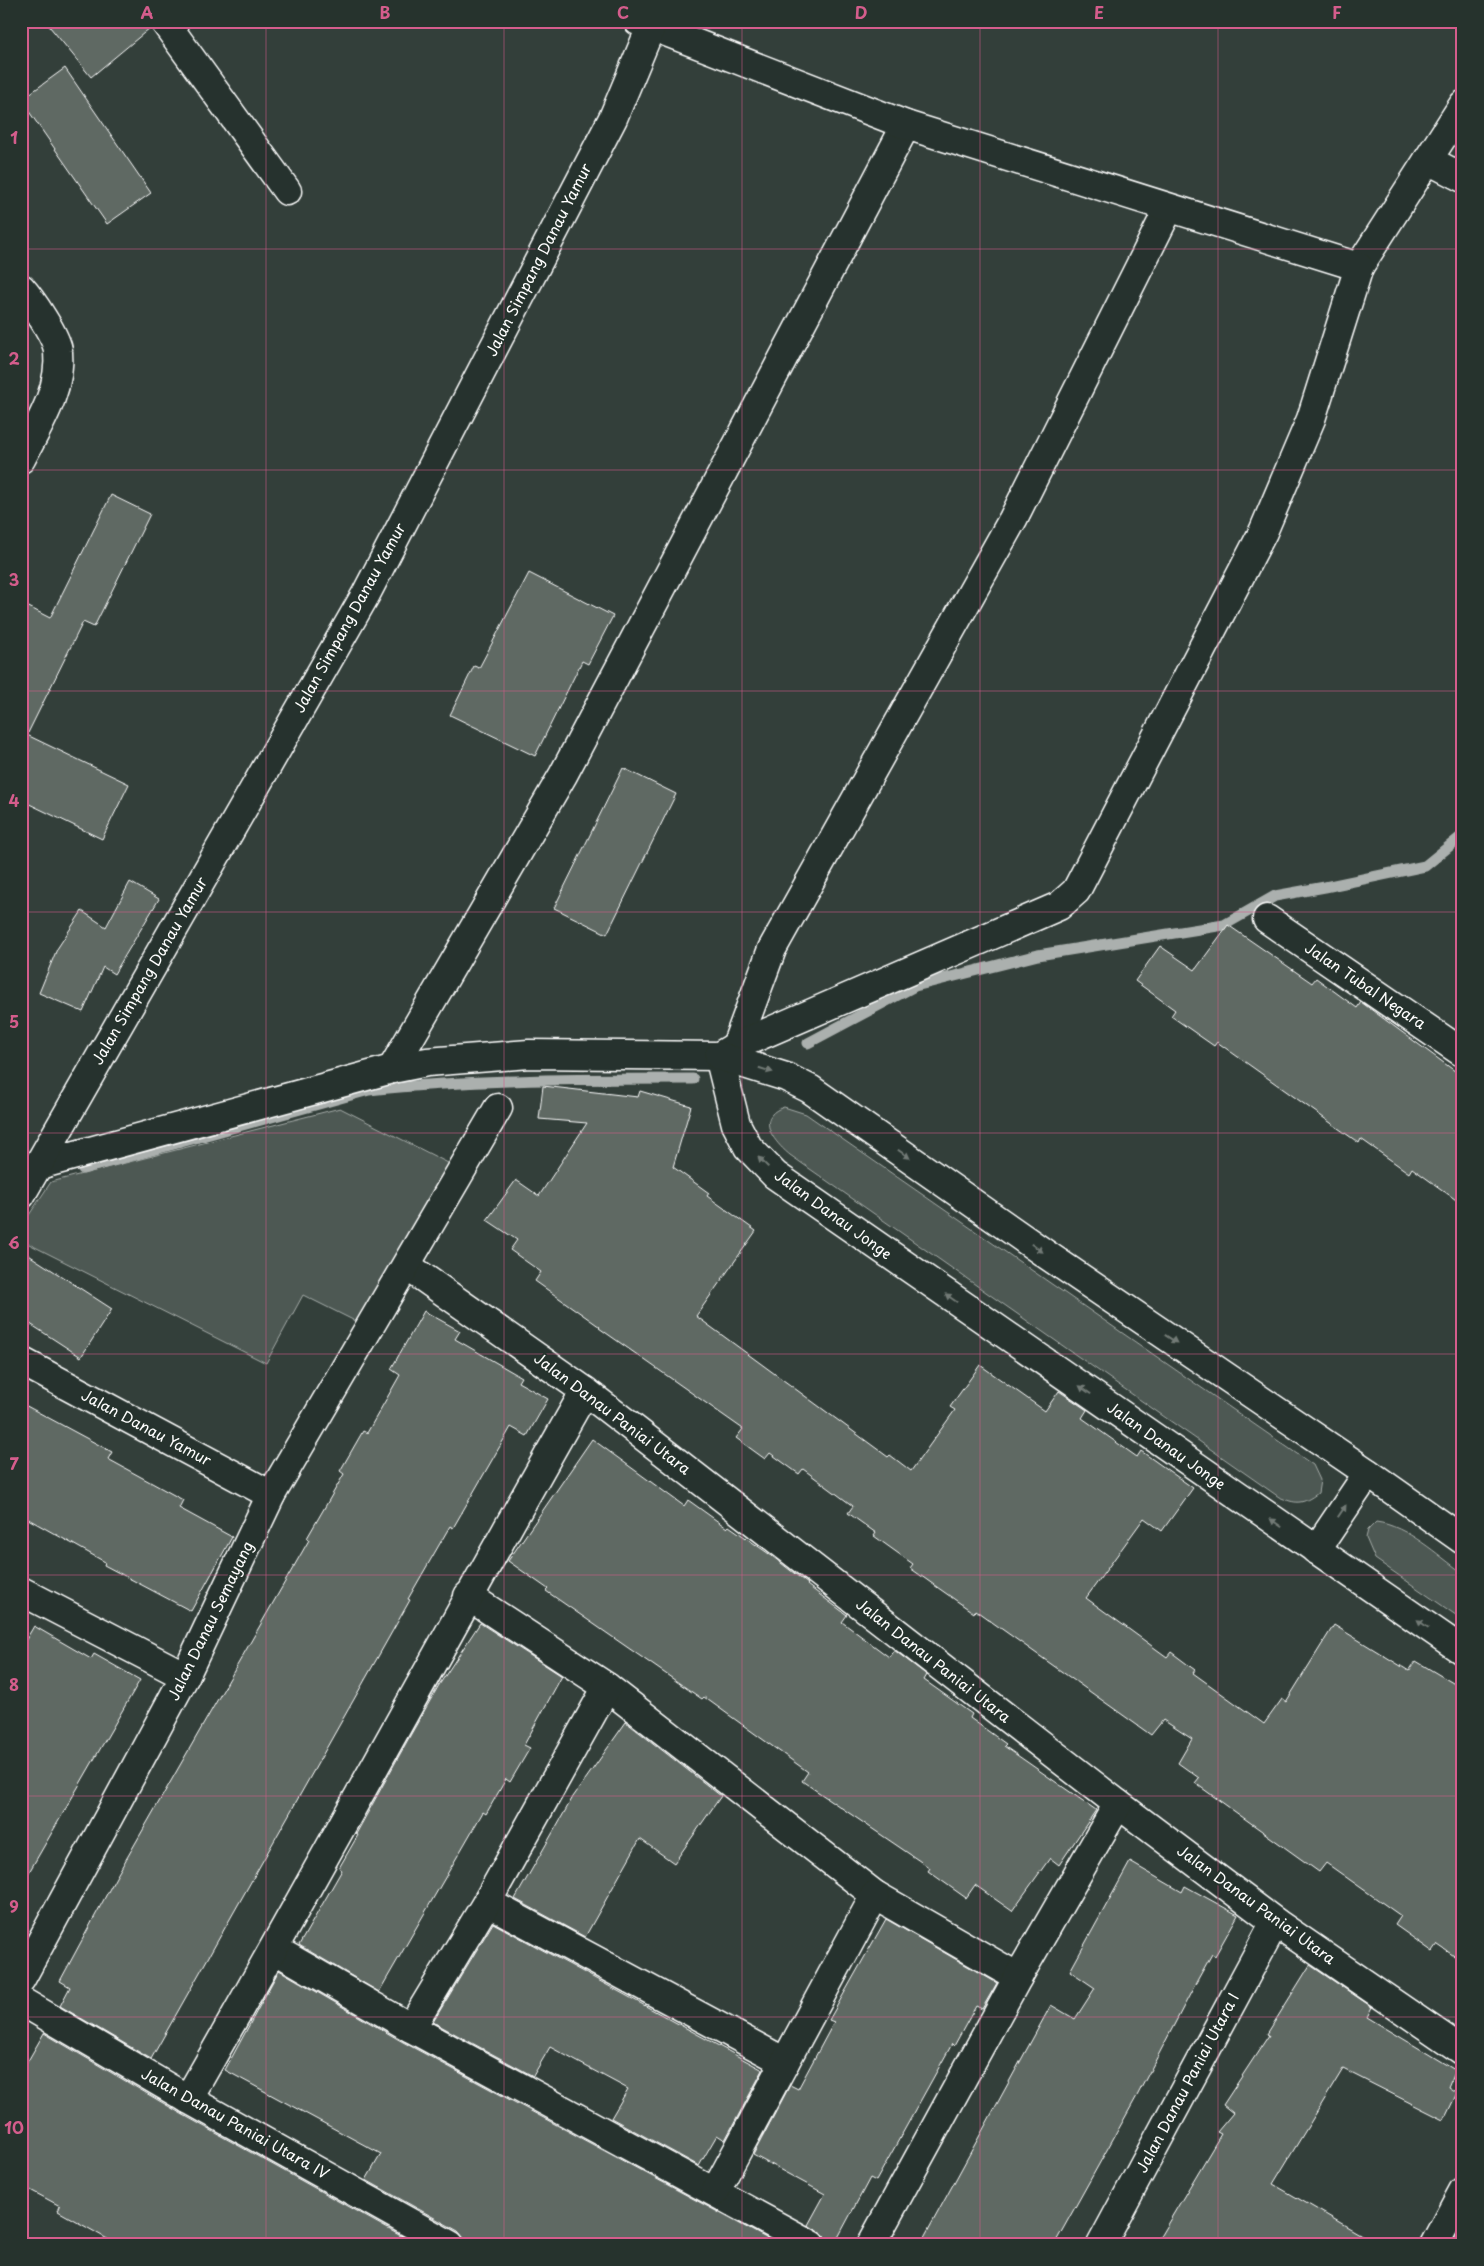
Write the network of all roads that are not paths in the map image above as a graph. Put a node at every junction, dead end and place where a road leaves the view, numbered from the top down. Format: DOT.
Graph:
graph roads {
  1 [pos="164,21"];
  2 [pos="644,24"];
  3 [pos="1463,104"];
  4 [pos="906,125"];
  5 [pos="1428,160"];
  6 [pos="1463,178"];
  7 [pos="287,191"];
  8 [pos="1169,208"];
  9 [pos="1359,267"];
  10 [pos="21,288"];
  11 [pos="21,459"];
  12 [pos="1267,919"];
  13 [pos="728,1051"];
  14 [pos="1463,1053"];
  15 [pos="392,1069"];
  16 [pos="498,1108"];
  17 [pos="39,1165"];
  18 [pos="21,1195"];
  19 [pos="407,1266"];
  20 [pos="21,1361"];
  21 [pos="585,1392"];
  22 [pos="1368,1472"];
  23 [pos="271,1495"];
  24 [pos="1463,1540"];
  25 [pos="1316,1550"];
  26 [pos="21,1591"];
  27 [pos="468,1596"];
  28 [pos="1463,1652"];
  29 [pos="185,1676"];
  30 [pos="607,1687"];
  31 [pos="1118,1804"];
  32 [pos="874,1895"];
  33 [pos="487,1902"];
  34 [pos="1275,1922"];
  35 [pos="274,1949"];
  36 [pos="1018,1977"];
  37 [pos="21,1979"];
  38 [pos="21,2001"];
  39 [pos="411,2028"];
  40 [pos="1463,2051"];
  41 [pos="785,2062"];
  42 [pos="188,2099"];
  43 [pos="715,2192"];
  44 [pos="1463,2192"];
  45 [pos="450,2245"];
  46 [pos="812,2245"];
  47 [pos="871,2245"];
  48 [pos="1101,2245"];
  49 [pos="1434,2245"];
  1 -- 7 [label="street"];
  2 -- 4 [label="street"];
  2 -- 17 [label="street, Jalan Simpang Danau Yamur"];
  3 -- 5 [label="street"];
  4 -- 8 [label="street"];
  4 -- 15 [label="street"];
  5 -- 6 [label="street"];
  5 -- 9 [label="street"];
  8 -- 9 [label="street"];
  8 -- 13 [label="street"];
  9 -- 13 [label="street"];
  10 -- 11 [label="street"];
  12 -- 14 [label="street, Jalan Tubal Negara"];
  13 -- 15 [label="street"];
  13 -- 22 [label="street, one-way"];
  25 -- 13 [label="street, Jalan Danau Jonge, one-way"];
  15 -- 17 [label="street"];
  16 -- 19 [label="street, Jalan Danau Semayang"];
  17 -- 18 [label="street, Jalan Simpang Danau Yamur"];
  19 -- 21 [label="street, Jalan Danau Paniai Utara"];
  19 -- 23 [label="street, Jalan Danau Semayang"];
  20 -- 23 [label="street, Jalan Danau Yamur"];
  21 -- 27 [label="street"];
  21 -- 31 [label="street, Jalan Danau Paniai Utara"];
  22 -- 24 [label="street"];
  25 -- 22 [label="street, one-way"];
  23 -- 29 [label="street, Jalan Danau Semayang"];
  28 -- 25 [label="street, Jalan Danau Jonge, one-way"];
  26 -- 29 [label="street"];
  27 -- 30 [label="street"];
  27 -- 35 [label="street"];
  29 -- 37 [label="street, Jalan Danau Semayang"];
  30 -- 32 [label="street"];
  30 -- 33 [label="street"];
  31 -- 34 [label="street, Jalan Danau Paniai Utara"];
  31 -- 36 [label="street"];
  32 -- 36 [label="street"];
  32 -- 41 [label="street"];
  33 -- 39 [label="street"];
  33 -- 41 [label="street"];
  34 -- 40 [label="street, Jalan Danau Paniai Utara"];
  34 -- 48 [label="street, Jalan Danau Paniai Utara I"];
  35 -- 39 [label="street"];
  35 -- 42 [label="street"];
  36 -- 47 [label="street"];
  38 -- 42 [label="street, Jalan Danau Paniai Utara IV"];
  39 -- 43 [label="street"];
  41 -- 43 [label="street"];
  42 -- 45 [label="street, Jalan Danau Paniai Utara IV"];
  43 -- 46 [label="street"];
  44 -- 49 [label="street"];
}
